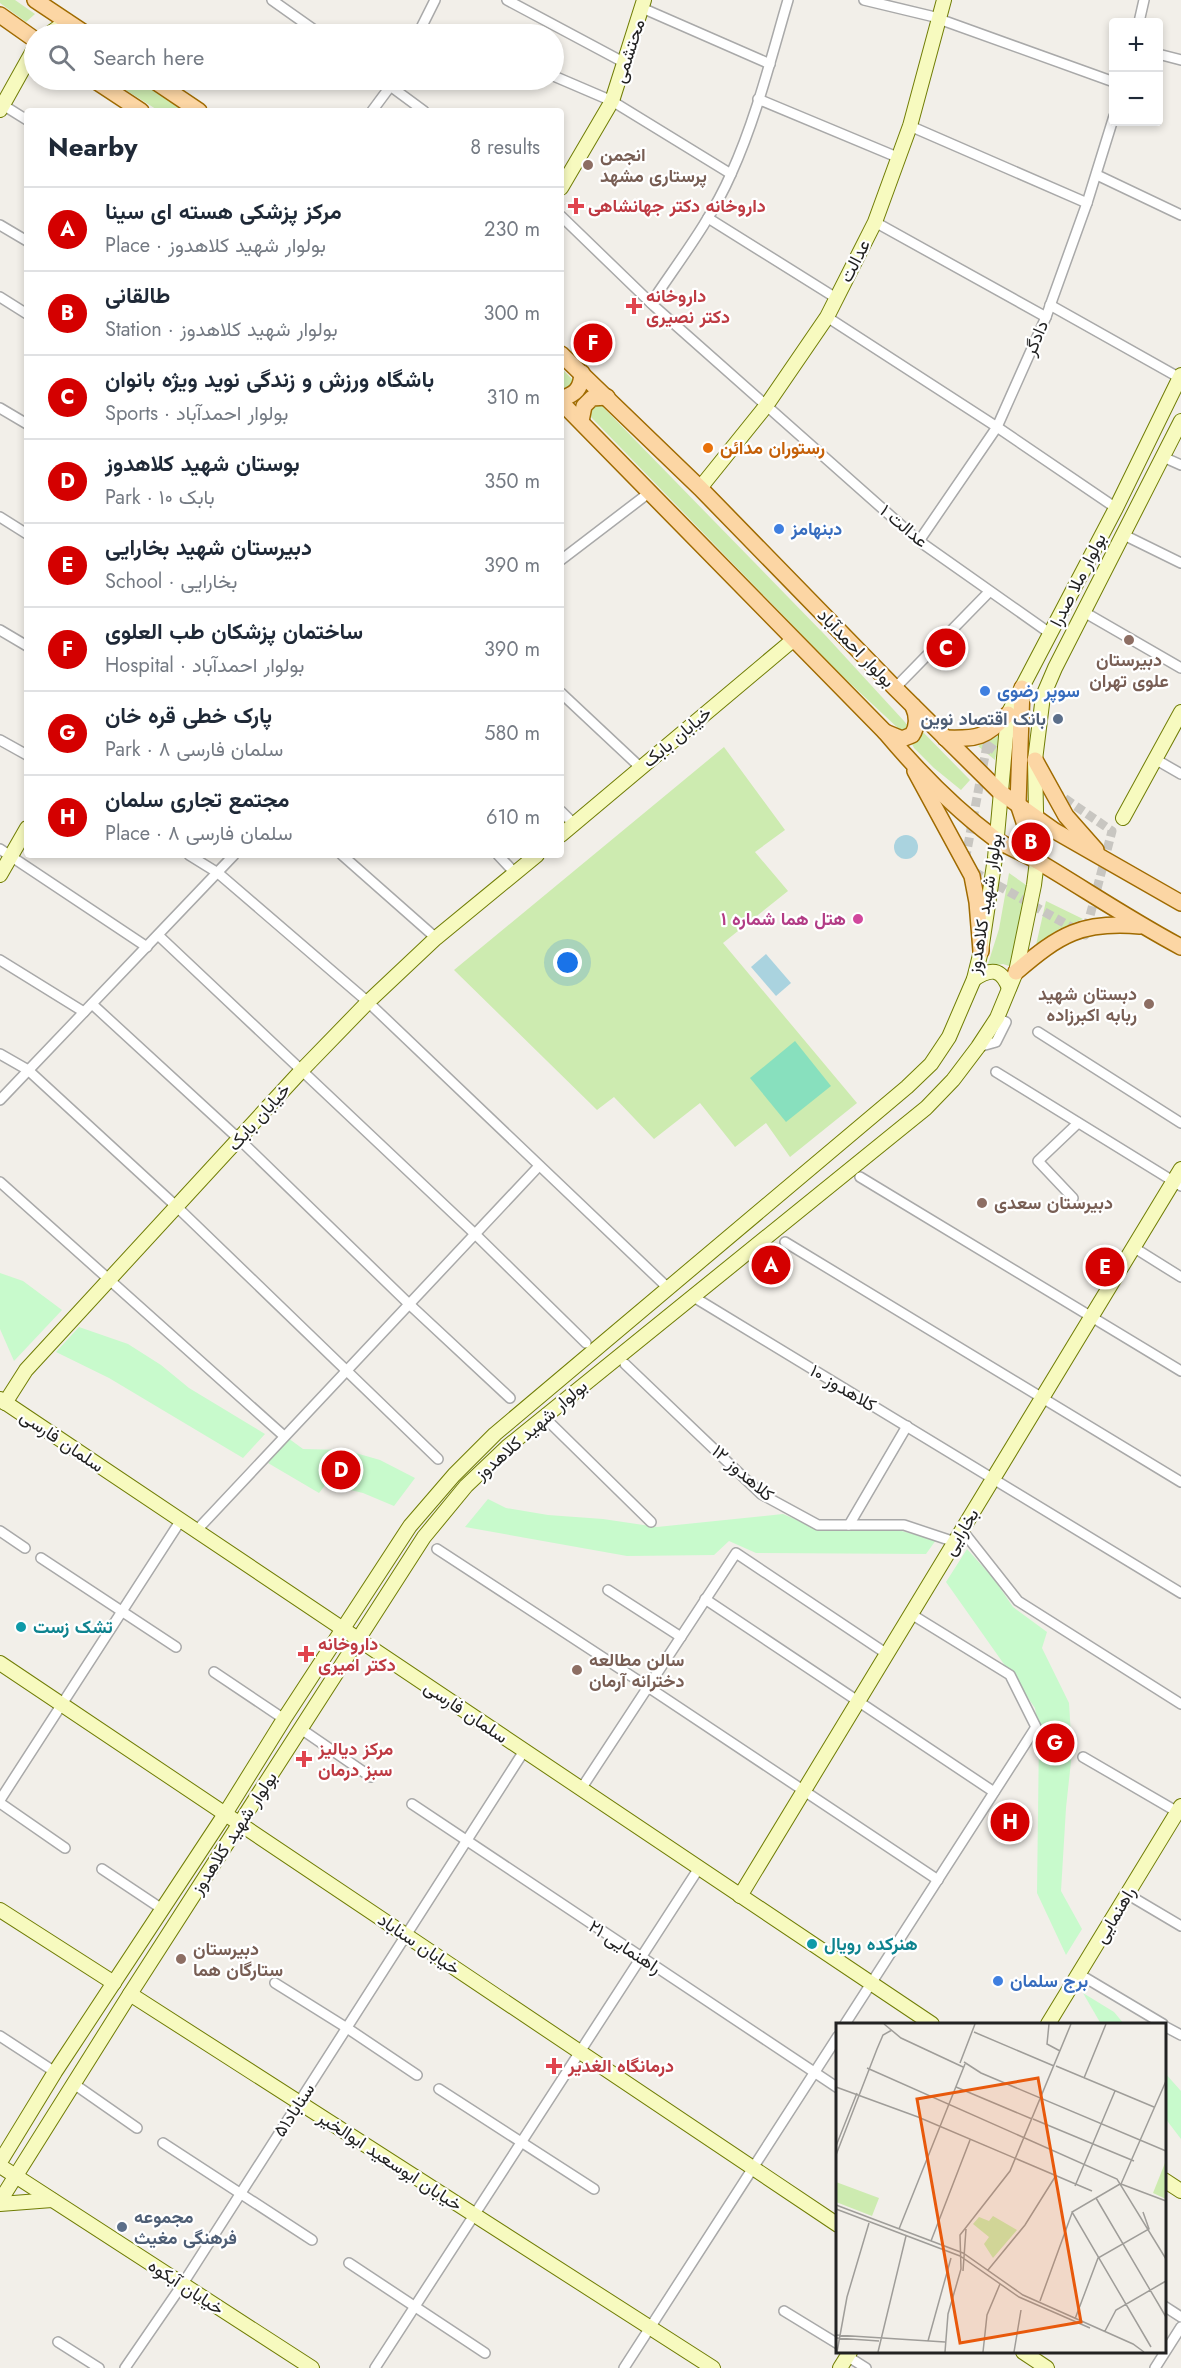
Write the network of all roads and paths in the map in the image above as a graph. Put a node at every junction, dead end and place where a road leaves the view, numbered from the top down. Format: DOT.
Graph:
graph roads {
  1 [pos="35,0"];
  2 [pos="272,0"];
  3 [pos="435,0"];
  4 [pos="507,0"];
  5 [pos="788,0"];
  6 [pos="865,0"];
  7 [pos="944,0"];
  8 [pos="1144,0"];
  9 [pos="643,4"];
  10 [pos="0,15"];
  11 [pos="939,18"];
  12 [pos="1139,18"];
  13 [pos="67,21"];
  14 [pos="63,24"];
  15 [pos="71,24"];
  16 [pos="306,24"];
  17 [pos="423,24"];
  18 [pos="553,24"];
  19 [pos="564,30"];
  20 [pos="24,32"];
  21 [pos="1163,55"];
  22 [pos="1181,60"];
  23 [pos="625,63"];
  24 [pos="770,64"];
  25 [pos="24,65"];
  26 [pos="564,80"];
  27 [pos="1109,81"];
  28 [pos="109,90"];
  29 [pos="168,90"];
  30 [pos="388,90"];
  31 [pos="401,90"];
  32 [pos="758,99"];
  33 [pos="3,100"];
  34 [pos="612,101"];
  35 [pos="136,108"];
  36 [pos="195,108"];
  37 [pos="374,108"];
  38 [pos="421,108"];
  39 [pos="24,118"];
  40 [pos="910,126"];
  41 [pos="1110,126"];
  42 [pos="897,158"];
  43 [pos="731,174"];
  44 [pos="1097,175"];
  45 [pos="564,183"];
  46 [pos="1087,203"];
  47 [pos="1181,215"];
  48 [pos="708,218"];
  49 [pos="564,219"];
  50 [pos="875,222"];
  51 [pos="0,225"];
  52 [pos="24,240"];
  53 [pos="0,297"];
  54 [pos="836,298"];
  55 [pos="653,304"];
  56 [pos="1050,305"];
  57 [pos="24,312"];
  58 [pos="827,317"];
  59 [pos="1046,317"];
  60 [pos="564,357"];
  61 [pos="582,373"];
  62 [pos="1180,376"];
  63 [pos="607,397"];
  64 [pos="564,400"];
  65 [pos="564,404"];
  66 [pos="766,406"];
  67 [pos="0,408"];
  68 [pos="581,421"];
  69 [pos="1181,421"];
  70 [pos="24,422"];
  71 [pos="997,427"];
  72 [pos="1163,457"];
  73 [pos="1181,465"];
  74 [pos="700,488"];
  75 [pos="650,492"];
  76 [pos="1116,508"];
  77 [pos="0,517"];
  78 [pos="24,532"];
  79 [pos="1124,535"];
  80 [pos="919,541"];
  81 [pos="564,558"];
  82 [pos="1181,563"];
  83 [pos="989,592"];
  84 [pos="1084,612"];
  85 [pos="0,630"];
  86 [pos="1051,634"];
  87 [pos="793,640"];
  88 [pos="24,644"];
  89 [pos="1181,668"];
  90 [pos="895,688"];
  91 [pos="1022,688"];
  92 [pos="564,696"];
  93 [pos="1043,696"];
  94 [pos="913,706"];
  95 [pos="1181,712"];
  96 [pos="1008,714"];
  97 [pos="885,732"];
  98 [pos="945,738"];
  99 [pos="0,740"];
  100 [pos="24,753"];
  101 [pos="1155,759"];
  102 [pos="1035,760"];
  103 [pos="912,763"];
  104 [pos="640,768"];
  105 [pos="1181,774"];
  106 [pos="1000,792"];
  107 [pos="1018,804"];
  108 [pos="564,813"];
  109 [pos="1034,817"];
  110 [pos="1123,818"];
  111 [pos="574,824"];
  112 [pos="24,831"];
  113 [pos="564,832"];
  114 [pos="996,839"];
  115 [pos="6,852"];
  116 [pos="194,858"];
  117 [pos="231,858"];
  118 [pos="345,858"];
  119 [pos="501,858"];
  120 [pos="533,858"];
  121 [pos="1104,860"];
  122 [pos="1037,861"];
  123 [pos="218,873"];
  124 [pos="515,873"];
  125 [pos="0,875"];
  126 [pos="1181,903"];
  127 [pos="1143,927"];
  128 [pos="158,935"];
  129 [pos="436,938"];
  130 [pos="147,947"];
  131 [pos="1181,947"];
  132 [pos="981,951"];
  133 [pos="0,960"];
  134 [pos="1016,972"];
  135 [pos="974,979"];
  136 [pos="1009,988"];
  137 [pos="368,1002"];
  138 [pos="92,1004"];
  139 [pos="84,1012"];
  140 [pos="1038,1032"];
  141 [pos="0,1054"];
  142 [pos="28,1070"];
  143 [pos="302,1070"];
  144 [pos="996,1072"];
  145 [pos="0,1100"];
  146 [pos="1078,1123"];
  147 [pos="1181,1123"];
  148 [pos="239,1139"];
  149 [pos="539,1166"];
  150 [pos="1181,1169"];
  151 [pos="860,1177"];
  152 [pos="0,1182"];
  153 [pos="1177,1183"];
  154 [pos="1073,1198"];
  155 [pos="177,1207"];
  156 [pos="475,1234"];
  157 [pos="785,1242"];
  158 [pos="1133,1247"];
  159 [pos="1181,1277"];
  160 [pos="110,1280"];
  161 [pos="667,1287"];
  162 [pos="692,1296"];
  163 [pos="409,1304"];
  164 [pos="1092,1316"];
  165 [pos="586,1343"];
  166 [pos="625,1364"];
  167 [pos="347,1369"];
  168 [pos="1181,1371"];
  169 [pos="1043,1397"];
  170 [pos="510,1398"];
  171 [pos="2,1404"];
  172 [pos="544,1417"];
  173 [pos="907,1426"];
  174 [pos="284,1436"];
  175 [pos="438,1459"];
  176 [pos="993,1479"];
  177 [pos="1181,1482"];
  178 [pos="181,1520"];
  179 [pos="651,1522"];
  180 [pos="849,1525"];
  181 [pos="196,1531"];
  182 [pos="0,1532"];
  183 [pos="959,1536"];
  184 [pos="25,1548"];
  185 [pos="437,1549"];
  186 [pos="41,1558"];
  187 [pos="608,1590"];
  188 [pos="1181,1593"];
  189 [pos="705,1599"];
  190 [pos="121,1612"];
  191 [pos="911,1614"];
  192 [pos="344,1630"];
  193 [pos="681,1637"];
  194 [pos="358,1639"];
  195 [pos="176,1647"];
  196 [pos="887,1654"];
  197 [pos="0,1664"];
  198 [pos="214,1672"];
  199 [pos="648,1687"];
  200 [pos="858,1702"];
  201 [pos="1181,1704"];
  202 [pos="62,1705"];
  203 [pos="284,1719"];
  204 [pos="301,1729"];
  205 [pos="524,1751"];
  206 [pos="1083,1757"];
  207 [pos="371,1777"];
  208 [pos="581,1789"];
  209 [pos="804,1791"];
  210 [pos="994,1792"];
  211 [pos="0,1802"];
  212 [pos="412,1804"];
  213 [pos="1180,1811"];
  214 [pos="225,1814"];
  215 [pos="240,1825"];
  216 [pos="466,1842"];
  217 [pos="65,1848"];
  218 [pos="699,1868"];
  219 [pos="102,1869"];
  220 [pos="938,1880"];
  221 [pos="1127,1894"];
  222 [pos="740,1896"];
  223 [pos="162,1909"];
  224 [pos="0,1910"];
  225 [pos="1181,1926"];
  226 [pos="406,1936"];
  227 [pos="641,1957"];
  228 [pos="1079,1974"];
  229 [pos="114,1983"];
  230 [pos="275,1983"];
  231 [pos="871,1983"];
  232 [pos="130,1994"];
  233 [pos="846,2023"];
  234 [pos="929,2023"];
  235 [pos="1049,2023"];
  236 [pos="1161,2023"];
  237 [pos="1166,2026"];
  238 [pos="347,2028"];
  239 [pos="0,2036"];
  240 [pos="1181,2036"];
  241 [pos="836,2038"];
  242 [pos="579,2052"];
  243 [pos="55,2072"];
  244 [pos="814,2072"];
  245 [pos="417,2075"];
  246 [pos="74,2084"];
  247 [pos="836,2087"];
  248 [pos="439,2089"];
  249 [pos="299,2103"];
  250 [pos="136,2127"];
  251 [pos="521,2142"];
  252 [pos="164,2143"];
  253 [pos="0,2162"];
  254 [pos="0,2166"];
  255 [pos="752,2168"];
  256 [pos="16,2176"];
  257 [pos="1166,2181"];
  258 [pos="594,2188"];
  259 [pos="1181,2191"];
  260 [pos="241,2194"];
  261 [pos="52,2200"];
  262 [pos="0,2202"];
  263 [pos="474,2215"];
  264 [pos="836,2224"];
  265 [pos="312,2240"];
  266 [pos="349,2263"];
  267 [pos="183,2285"];
  268 [pos="415,2306"];
  269 [pos="1166,2307"];
  270 [pos="784,2311"];
  271 [pos="1181,2317"];
  272 [pos="1181,2326"];
  273 [pos="650,2328"];
  274 [pos="58,2342"];
  275 [pos="1171,2342"];
  276 [pos="836,2343"];
  277 [pos="1181,2349"];
  278 [pos="1166,2350"];
  279 [pos="485,2353"];
  280 [pos="1024,2353"];
  281 [pos="1164,2353"];
  282 [pos="848,2354"];
  283 [pos="99,2368"];
  284 [pos="125,2368"];
  285 [pos="312,2368"];
  286 [pos="375,2368"];
  287 [pos="624,2368"];
  288 [pos="713,2368"];
  289 [pos="840,2368"];
  290 [pos="866,2368"];
  291 [pos="1047,2368"];
  292 [pos="1155,2368"];
  1 -- 13 [label="main road"];
  2 -- 16 [label="street"];
  3 -- 17 [label="street"];
  4 -- 18 [label="street"];
  5 -- 24 [label="street"];
  6 -- 11 [label="street"];
  7 -- 11 [label="main road, عدالت"];
  8 -- 12 [label="street"];
  9 -- 23 [label="main road, محتشمی"];
  9 -- 24 [label="street"];
  10 -- 20 [label="main road"];
  11 -- 27 [label="street"];
  11 -- 40 [label="main road, عدالت"];
  13 -- 14 [label="main road"];
  13 -- 15 [label="main road"];
  19 -- 23 [label="street"];
  21 -- 22 [label="street"];
  23 -- 34 [label="main road, محتشمی"];
  24 -- 32 [label="street"];
  25 -- 33 [label="main road"];
  26 -- 34 [label="street"];
  28 -- 35 [label="main road"];
  29 -- 36 [label="main road"];
  30 -- 37 [label="street"];
  31 -- 38 [label="street"];
  32 -- 42 [label="street"];
  32 -- 43 [label="street"];
  33 -- 39 [label="street"];
  34 -- 43 [label="street"];
  34 -- 45 [label="main road, محتشمی"];
  40 -- 42 [label="main road, عدالت"];
  40 -- 46 [label="street"];
  41 -- 44 [label="street, دادگر"];
  42 -- 50 [label="main road, عدالت"];
  43 -- 48 [label="street"];
  44 -- 46 [label="street, دادگر"];
  44 -- 47 [label="street"];
  46 -- 56 [label="street, دادگر"];
  48 -- 54 [label="street"];
  48 -- 55 [label="street"];
  49 -- 55 [label="street, عدالت ۱"];
  50 -- 54 [label="main road, عدالت"];
  50 -- 59 [label="street"];
  51 -- 52 [label="street"];
  53 -- 57 [label="street"];
  54 -- 58 [label="main road, عدالت"];
  55 -- 66 [label="street, عدالت ۱"];
  56 -- 59 [label="street, دادگر"];
  56 -- 62 [label="street"];
  58 -- 66 [label="main road, عدالت"];
  58 -- 71 [label="street"];
  59 -- 71 [label="street, دادگر"];
  60 -- 61 [label="main road, بولوار احمدآباد"];
  61 -- 63 [label="main road, بولوار احمدآباد"];
  61 -- 64 [label="main road"];
  62 -- 76 [label="main road, بولوار ملا صدرا"];
  63 -- 68 [label="main road"];
  63 -- 74 [label="main road, بولوار احمدآباد"];
  65 -- 68 [label="main road, بولوار احمدآباد"];
  66 -- 74 [label="main road, عدالت"];
  66 -- 80 [label="street, عدالت ۱"];
  67 -- 70 [label="street"];
  68 -- 75 [label="main road, بولوار احمدآباد"];
  69 -- 72 [label="main road, بولوار ملا صدرا"];
  71 -- 76 [label="street"];
  71 -- 80 [label="street, دادگر"];
  72 -- 73 [label="street"];
  72 -- 79 [label="main road, بولوار ملا صدرا"];
  74 -- 90 [label="main road, بولوار احمدآباد"];
  75 -- 81 [label="street"];
  75 -- 87 [label="main road, بولوار احمدآباد"];
  76 -- 86 [label="main road, بولوار ملا صدرا"];
  77 -- 78 [label="street"];
  79 -- 82 [label="street"];
  79 -- 84 [label="main road, بولوار ملا صدرا"];
  80 -- 83 [label="street, عدالت ۱"];
  83 -- 86 [label="street, عدالت ۱"];
  83 -- 90 [label="street"];
  84 -- 89 [label="street"];
  84 -- 93 [label="main road, بولوار ملا صدرا"];
  85 -- 88 [label="street"];
  86 -- 91 [label="main road, بولوار ملا صدرا"];
  87 -- 97 [label="main road, بولوار احمدآباد"];
  87 -- 104 [label="main road, خیابان بابک"];
  90 -- 94 [label="main road, بولوار احمدآباد"];
  91 -- 93 [label="main road"];
  91 -- 96 [label="main road, بولوار ملا صدرا"];
  91 -- 107 [label="main road"];
  92 -- 104 [label="street"];
  93 -- 102 [label="main road, بولوار ملا صدرا"];
  94 -- 97 [label="main road"];
  94 -- 98 [label="main road, بولوار احمدآباد"];
  95 -- 101 [label="main road"];
  96 -- 98 [label="main road"];
  96 -- 106 [label="main road, بولوار ملا صدرا"];
  97 -- 103 [label="main road, بولوار احمدآباد"];
  98 -- 106 [label="main road, بولوار احمدآباد"];
  99 -- 100 [label="street"];
  101 -- 105 [label="street"];
  101 -- 110 [label="main road"];
  102 -- 109 [label="main road, بولوار ملا صدرا"];
  102 -- 121 [label="main road"];
  103 -- 114 [label="main road, بولوار احمدآباد"];
  103 -- 132 [label="main road"];
  104 -- 111 [label="main road, خیابان بابک"];
  106 -- 107 [label="main road, بولوار احمدآباد"];
  106 -- 114 [label="main road, بولوار شهید کلاهدوز"];
  107 -- 109 [label="main road, بولوار احمدآباد"];
  107 -- 122 [label="main road"];
  108 -- 111 [label="street"];
  109 -- 121 [label="main road, بولوار احمدآباد"];
  109 -- 122 [label="main road, بولوار شهید کلاهدوز"];
  111 -- 113 [label="main road, خیابان بابک"];
  112 -- 115 [label="main road"];
  114 -- 122 [label="main road, بولوار احمدآباد"];
  114 -- 132 [label="main road, بولوار شهید کلاهدوز"];
  115 -- 125 [label="main road"];
  115 -- 130 [label="street"];
  116 -- 123 [label="street"];
  117 -- 123 [label="street"];
  118 -- 129 [label="street"];
  119 -- 124 [label="street"];
  120 -- 124 [label="main road, خیابان بابک"];
  121 -- 126 [label="main road, بولوار احمدآباد"];
  122 -- 127 [label="main road, بولوار احمدآباد"];
  122 -- 134 [label="main road, بولوار شهید کلاهدوز"];
  123 -- 128 [label="street"];
  123 -- 137 [label="street"];
  124 -- 129 [label="main road, خیابان بابک"];
  127 -- 131 [label="main road, بولوار احمدآباد"];
  127 -- 134 [label="main road"];
  128 -- 130 [label="street"];
  128 -- 143 [label="street"];
  129 -- 137 [label="main road, خیابان بابک"];
  130 -- 138 [label="street"];
  132 -- 135 [label="main road, بولوار شهید کلاهدوز"];
  133 -- 139 [label="street"];
  134 -- 136 [label="main road, بولوار شهید کلاهدوز"];
  135 -- 136 [label="main road"];
  135 -- 161 [label="main road, بولوار شهید کلاهدوز"];
  136 -- 162 [label="main road, بولوار شهید کلاهدوز"];
  137 -- 143 [label="main road, خیابان بابک"];
  137 -- 149 [label="street"];
  138 -- 139 [label="street"];
  138 -- 148 [label="street"];
  139 -- 142 [label="street"];
  140 -- 147 [label="street"];
  141 -- 142 [label="street"];
  142 -- 145 [label="street"];
  142 -- 155 [label="street"];
  143 -- 148 [label="main road, خیابان بابک"];
  143 -- 156 [label="street"];
  144 -- 146 [label="street"];
  146 -- 153 [label="street"];
  146 -- 154 [label="street"];
  148 -- 155 [label="main road, خیابان بابک"];
  148 -- 163 [label="street"];
  149 -- 156 [label="street"];
  149 -- 161 [label="street"];
  150 -- 153 [label="main road, بخارایی"];
  151 -- 164 [label="street"];
  152 -- 160 [label="street"];
  153 -- 158 [label="main road, بخارایی"];
  155 -- 160 [label="main road, خیابان بابک"];
  155 -- 167 [label="street"];
  156 -- 163 [label="street"];
  156 -- 165 [label="street"];
  157 -- 169 [label="street"];
  158 -- 159 [label="street"];
  158 -- 164 [label="main road, بخارایی"];
  160 -- 171 [label="main road, خیابان بابک"];
  160 -- 174 [label="street"];
  161 -- 192 [label="main road, بولوار شهید کلاهدوز"];
  162 -- 172 [label="main road, بولوار شهید کلاهدوز"];
  162 -- 173 [label="street, کلاهدوز ۱۰"];
  163 -- 167 [label="street"];
  163 -- 170 [label="street"];
  164 -- 168 [label="street"];
  164 -- 169 [label="main road, بخارایی"];
  166 -- 180 [label="street, کلاهدوز ۱۲"];
  167 -- 174 [label="street"];
  167 -- 175 [label="street"];
  169 -- 176 [label="main road, بخارایی"];
  169 -- 177 [label="street"];
  171 -- 178 [label="main road, سلمان فارسی"];
  172 -- 179 [label="street"];
  172 -- 194 [label="main road, بولوار شهید کلاهدوز"];
  173 -- 176 [label="street, کلاهدوز ۱۰"];
  173 -- 180 [label="street"];
  174 -- 181 [label="street"];
  176 -- 183 [label="main road, بخارایی"];
  176 -- 188 [label="street, کلاهدوز ۱۰"];
  178 -- 181 [label="main road, سلمان فارسی"];
  178 -- 190 [label="street"];
  180 -- 183 [label="street, کلاهدوز ۱۲"];
  181 -- 192 [label="main road, سلمان فارسی"];
  182 -- 184 [label="street"];
  183 -- 191 [label="main road, بخارایی"];
  183 -- 201 [label="street"];
  185 -- 199 [label="street"];
  186 -- 190 [label="street"];
  187 -- 193 [label="street"];
  189 -- 193 [label="street"];
  189 -- 196 [label="street"];
  189 -- 200 [label="street"];
  190 -- 195 [label="street"];
  190 -- 202 [label="street"];
  191 -- 196 [label="main road, بخارایی"];
  191 -- 210 [label="street"];
  192 -- 194 [label="main road, سلمان فارسی"];
  192 -- 203 [label="main road, بولوار شهید کلاهدوز"];
  193 -- 199 [label="street"];
  194 -- 204 [label="main road, بولوار شهید کلاهدوز"];
  194 -- 205 [label="main road, سلمان فارسی"];
  196 -- 200 [label="main road, بخارایی"];
  197 -- 202 [label="main road, خیابان سناباد"];
  198 -- 203 [label="street"];
  199 -- 208 [label="street"];
  199 -- 209 [label="street"];
  200 -- 209 [label="main road, بخارایی"];
  200 -- 210 [label="street"];
  202 -- 211 [label="street"];
  202 -- 214 [label="main road, خیابان سناباد"];
  203 -- 214 [label="main road, بولوار شهید کلاهدوز"];
  204 -- 207 [label="street"];
  204 -- 215 [label="main road, بولوار شهید کلاهدوز"];
  205 -- 208 [label="main road, سلمان فارسی"];
  205 -- 216 [label="street, سناباد۵۱"];
  206 -- 213 [label="street"];
  208 -- 218 [label="main road, سلمان فارسی"];
  209 -- 220 [label="street"];
  209 -- 222 [label="main road, بخارایی"];
  210 -- 220 [label="street"];
  211 -- 217 [label="street"];
  212 -- 216 [label="street, راهنمایی ۲۱"];
  213 -- 221 [label="main road, راهنمایی"];
  214 -- 215 [label="main road, خیابان سناباد"];
  214 -- 223 [label="main road, بولوار شهید کلاهدوز"];
  215 -- 226 [label="main road, خیابان سناباد"];
  215 -- 232 [label="main road, بولوار شهید کلاهدوز"];
  216 -- 226 [label="street, سناباد۵۱"];
  216 -- 227 [label="street, راهنمایی ۲۱"];
  218 -- 222 [label="main road, سلمان فارسی"];
  218 -- 227 [label="street"];
  219 -- 223 [label="street"];
  220 -- 231 [label="street"];
  221 -- 225 [label="street"];
  221 -- 228 [label="main road, راهنمایی"];
  222 -- 231 [label="main road, سلمان فارسی"];
  223 -- 229 [label="main road, بولوار شهید کلاهدوز"];
  224 -- 229 [label="main road"];
  226 -- 238 [label="street, سناباد۵۱"];
  226 -- 242 [label="main road, خیابان سناباد"];
  227 -- 242 [label="street"];
  227 -- 244 [label="street, راهنمایی ۲۱"];
  228 -- 235 [label="main road, راهنمایی"];
  228 -- 236 [label="street"];
  229 -- 243 [label="main road, بولوار شهید کلاهدوز"];
  230 -- 238 [label="street"];
  231 -- 233 [label="street"];
  231 -- 234 [label="main road, سلمان فارسی"];
  232 -- 246 [label="main road, بولوار شهید کلاهدوز"];
  232 -- 249 [label="main road, خیابان ابوسعید ابوالخیر"];
  237 -- 240 [label="street"];
  238 -- 245 [label="street"];
  238 -- 249 [label="street, سناباد۵۱"];
  239 -- 243 [label="street"];
  241 -- 244 [label="street"];
  242 -- 251 [label="street"];
  242 -- 255 [label="main road, خیابان سناباد"];
  243 -- 253 [label="main road, بولوار شهید کلاهدوز"];
  244 -- 247 [label="street, راهنمایی ۲۱"];
  244 -- 255 [label="street"];
  246 -- 250 [label="street"];
  246 -- 256 [label="main road, بولوار شهید کلاهدوز"];
  248 -- 251 [label="street"];
  249 -- 260 [label="street, سناباد۵۱"];
  249 -- 263 [label="main road, خیابان ابوسعید ابوالخیر"];
  251 -- 258 [label="street"];
  251 -- 263 [label="street"];
  252 -- 260 [label="street"];
  254 -- 256 [label="main road, خیابان آبکوه"];
  255 -- 264 [label="main road, خیابان سناباد"];
  255 -- 273 [label="street"];
  256 -- 261 [label="main road, خیابان آبکوه"];
  256 -- 262 [label="main road, بولوار شهید کلاهدوز"];
  257 -- 259 [label="main road"];
  260 -- 265 [label="street"];
  260 -- 267 [label="street, سناباد۵۱"];
  261 -- 262 [label="main road"];
  261 -- 267 [label="main road, خیابان آبکوه"];
  263 -- 268 [label="street"];
  263 -- 273 [label="main road, خیابان ابوسعید ابوالخیر"];
  266 -- 268 [label="street"];
  267 -- 284 [label="street, سناباد۵۱"];
  267 -- 285 [label="main road, خیابان آبکوه"];
  268 -- 279 [label="street"];
  268 -- 286 [label="street"];
  269 -- 271 [label="street"];
  270 -- 276 [label="street"];
  272 -- 275 [label="street"];
  273 -- 287 [label="street"];
  273 -- 288 [label="main road, خیابان ابوسعید ابوالخیر"];
  274 -- 283 [label="street"];
  275 -- 277 [label="street"];
  275 -- 278 [label="street"];
  280 -- 291 [label="main road"];
  281 -- 292 [label="street"];
  282 -- 289 [label="main road"];
  282 -- 290 [label="street"];
}
